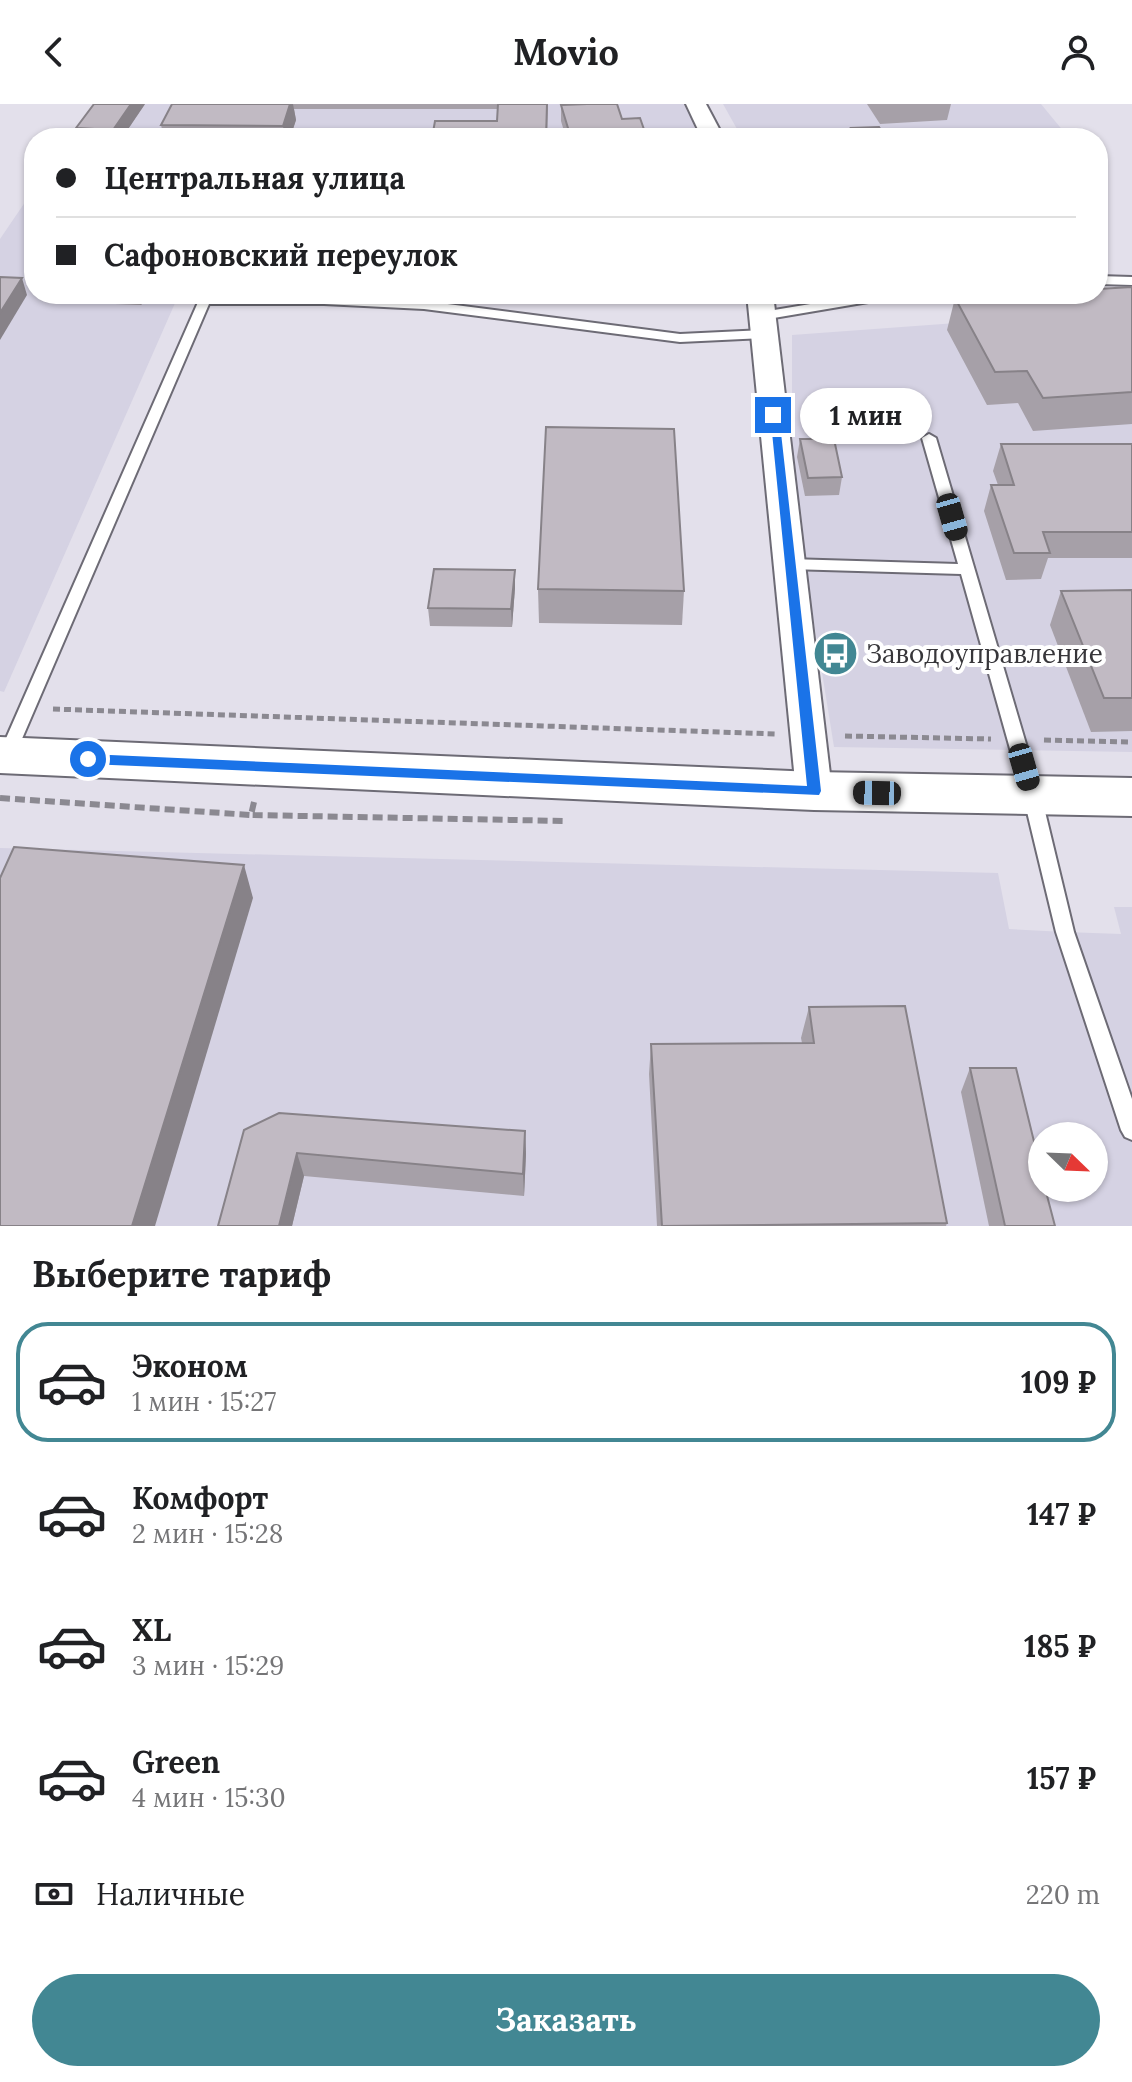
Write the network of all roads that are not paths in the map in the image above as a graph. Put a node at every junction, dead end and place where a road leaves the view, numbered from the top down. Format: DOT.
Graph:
graph roads {
  1 [pos="696,104"];
  2 [pos="708,128"];
  3 [pos="1108,280"];
  4 [pos="1132,281"];
  5 [pos="203,304"];
  6 [pos="404,304"];
  7 [pos="830,304"];
  8 [pos="762,315"];
  9 [pos="929,438"];
  10 [pos="789,564"];
  11 [pos="967,569"];
  12 [pos="2,770"];
  13 [pos="814,791"];
  14 [pos="1032,795"];
  15 [pos="1132,797"];
  16 [pos="1132,1130"];
  1 -- 2 [label="street"];
  3 -- 4 [label="lane"];
  5 -- 12 [label="lane"];
  6 -- 8 [label="lane"];
  7 -- 8 [label="lane"];
  8 -- 10 [label="street"];
  9 -- 11 [label="lane"];
  10 -- 11 [label="lane"];
  10 -- 13 [label="street"];
  11 -- 14 [label="lane"];
  12 -- 13 [label="main road"];
  13 -- 14 [label="main road"];
  14 -- 15 [label="main road"];
  14 -- 16 [label="lane"];
}
